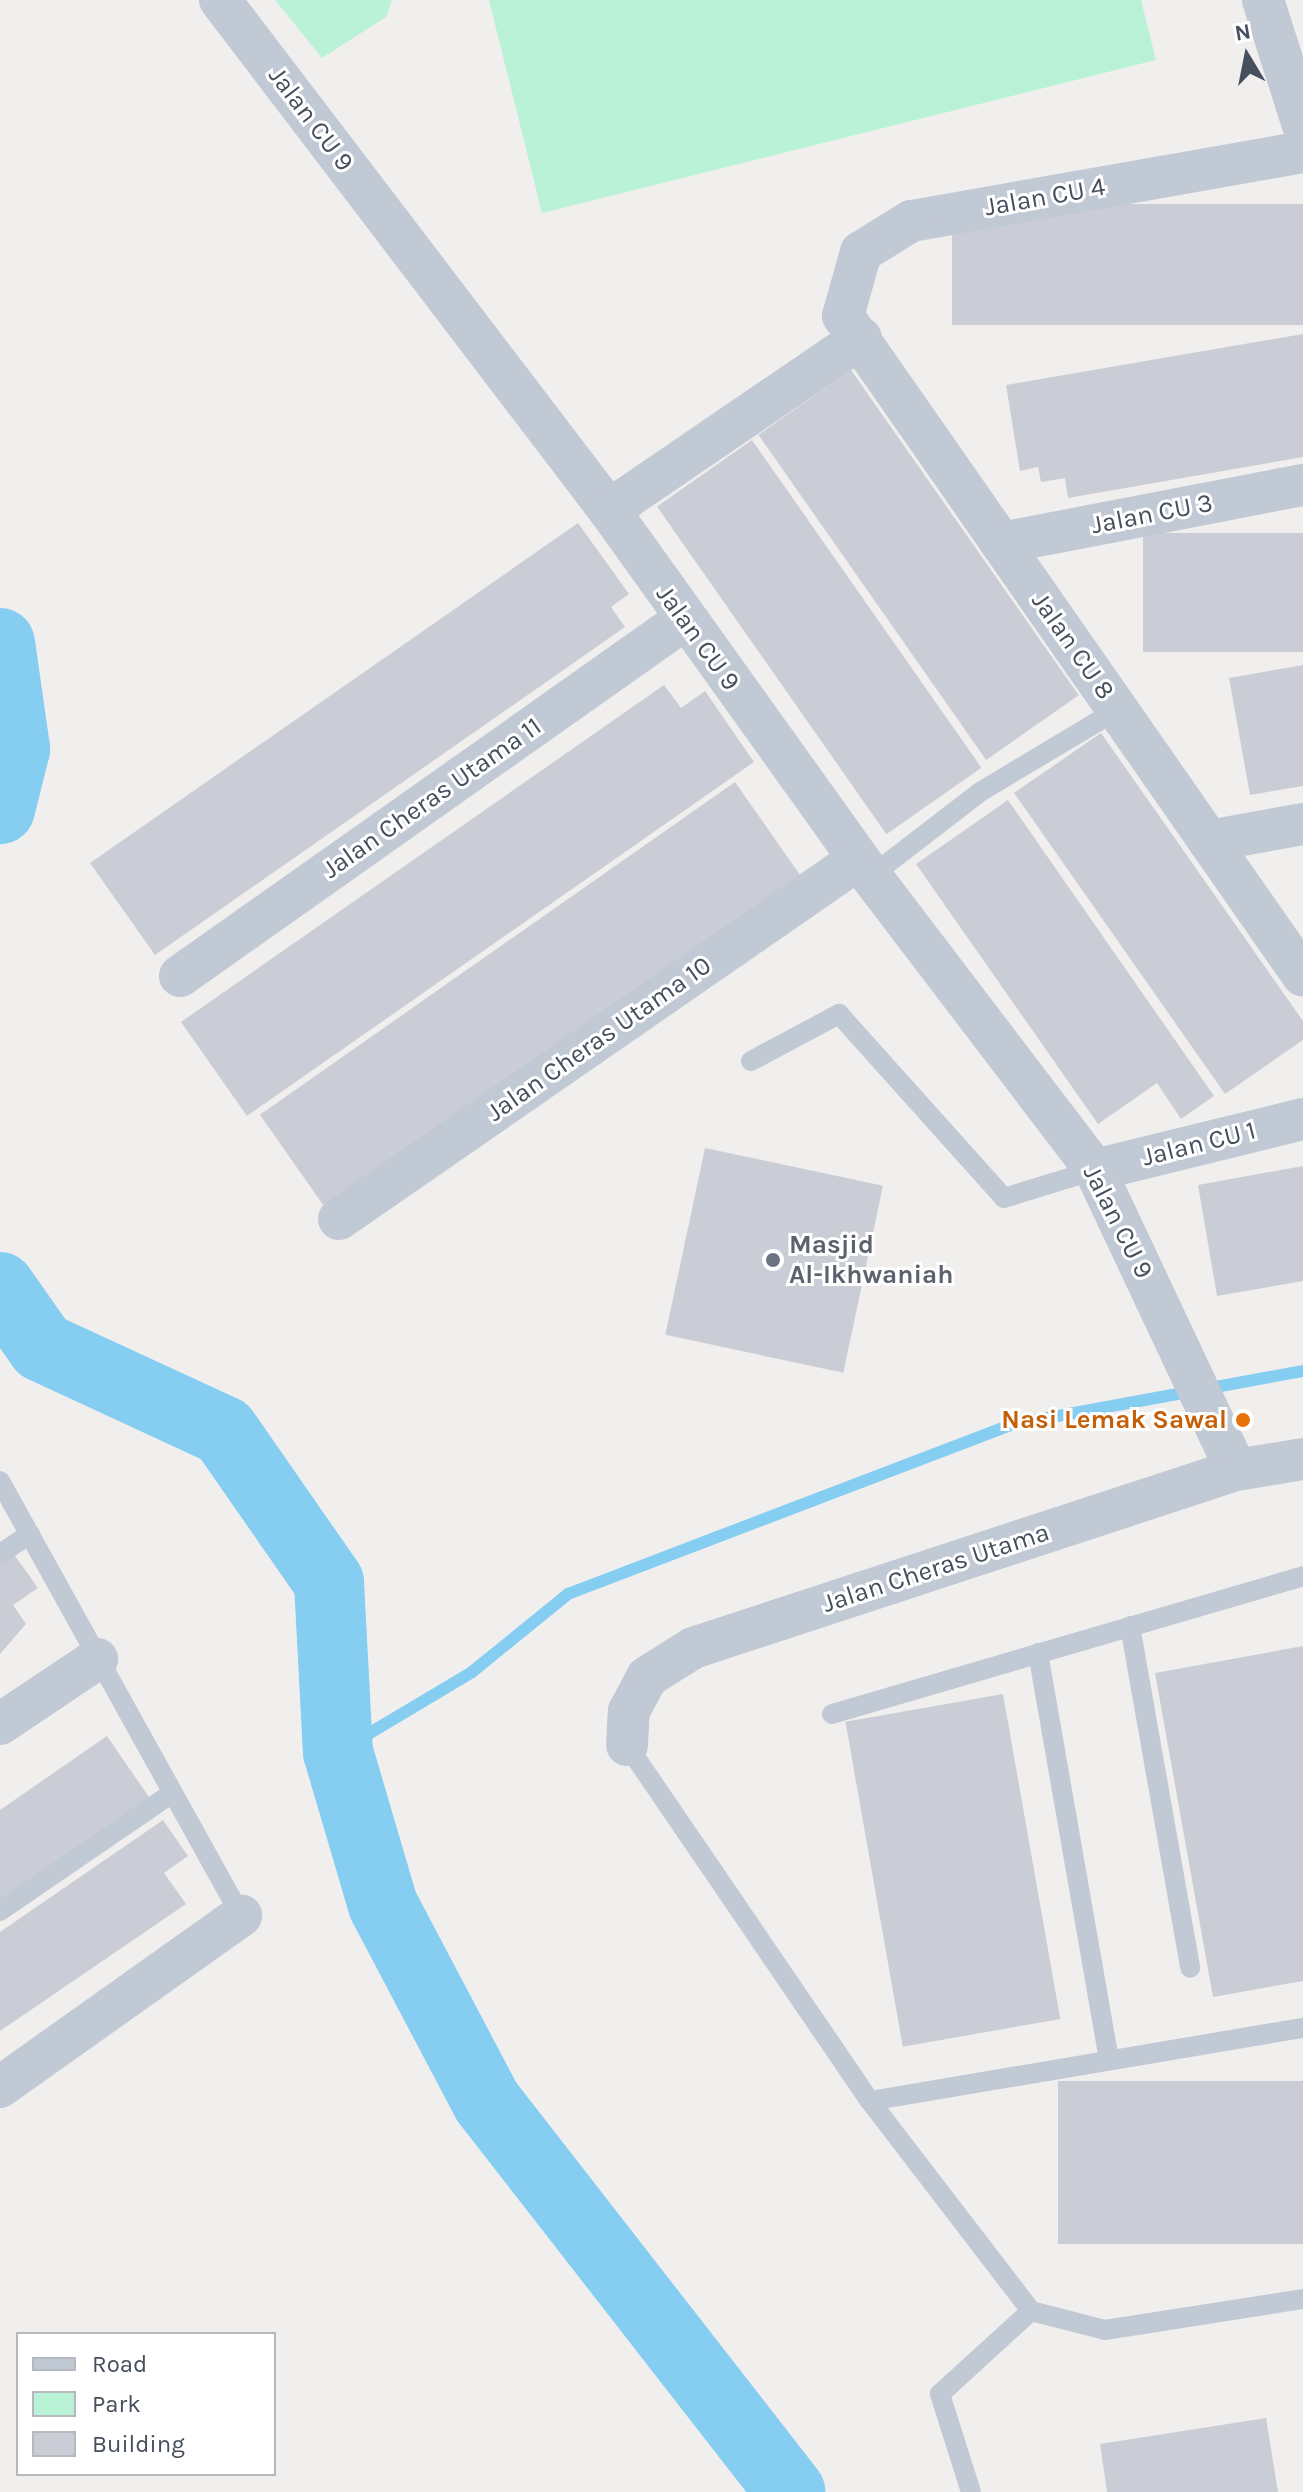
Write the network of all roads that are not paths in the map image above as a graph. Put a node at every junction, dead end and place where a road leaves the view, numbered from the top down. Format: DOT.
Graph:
graph roads {
  1 [pos="220,0"];
  2 [pos="1263,0"];
  3 [pos="1303,125"];
  4 [pos="1303,152"];
  5 [pos="852,327"];
  6 [pos="1303,485"];
  7 [pos="609,510"];
  8 [pos="1001,543"];
  9 [pos="684,620"];
  10 [pos="1117,710"];
  11 [pos="1303,824"];
  12 [pos="1209,841"];
  13 [pos="865,867"];
  14 [pos="180,976"];
  15 [pos="1303,976"];
  16 [pos="751,1061"];
  17 [pos="1303,1119"];
  18 [pos="1095,1170"];
  19 [pos="339,1219"];
  20 [pos="1303,1459"];
  21 [pos="1236,1470"];
  22 [pos="0,1481"];
  23 [pos="30,1534"];
  24 [pos="0,1554"];
  25 [pos="1303,1576"];
  26 [pos="1130,1626"];
  27 [pos="1038,1653"];
  28 [pos="97,1659"];
  29 [pos="832,1714"];
  30 [pos="0,1724"];
  31 [pos="627,1745"];
  32 [pos="171,1794"];
  33 [pos="0,1911"];
  34 [pos="241,1916"];
  35 [pos="1190,1968"];
  36 [pos="1303,2028"];
  37 [pos="1109,2058"];
  38 [pos="0,2087"];
  39 [pos="870,2101"];
  40 [pos="1303,2299"];
  41 [pos="1031,2311"];
  42 [pos="971,2492"];
  1 -- 7 [label="street, Jalan CU 9"];
  2 -- 3 [label="street"];
  4 -- 5 [label="street, Jalan CU 4"];
  5 -- 7 [label="street"];
  5 -- 8 [label="street, Jalan CU 8"];
  6 -- 8 [label="street, Jalan CU 3"];
  7 -- 9 [label="street, Jalan CU 9"];
  8 -- 10 [label="street, Jalan CU 8"];
  9 -- 13 [label="street, Jalan CU 9"];
  9 -- 14 [label="street, Jalan Cheras Utama 11"];
  10 -- 12 [label="street, Jalan CU 8"];
  10 -- 13 [label="lane"];
  11 -- 12 [label="street"];
  12 -- 15 [label="street, Jalan CU 8"];
  13 -- 18 [label="street, Jalan CU 9"];
  13 -- 19 [label="street, Jalan Cheras Utama 10"];
  16 -- 18 [label="lane"];
  17 -- 18 [label="street, Jalan CU 1"];
  18 -- 21 [label="street, Jalan CU 9"];
  20 -- 21 [label="street, Jalan Cheras Utama"];
  21 -- 31 [label="street, Jalan Cheras Utama"];
  22 -- 23 [label="lane"];
  23 -- 24 [label="lane"];
  23 -- 28 [label="lane"];
  25 -- 26 [label="lane"];
  26 -- 27 [label="lane"];
  26 -- 35 [label="lane"];
  27 -- 29 [label="lane"];
  27 -- 37 [label="lane"];
  28 -- 30 [label="street"];
  28 -- 32 [label="lane"];
  31 -- 39 [label="lane"];
  32 -- 33 [label="lane"];
  32 -- 34 [label="lane"];
  34 -- 38 [label="street"];
  36 -- 37 [label="lane"];
  37 -- 39 [label="lane"];
  39 -- 41 [label="lane"];
  40 -- 41 [label="lane"];
  41 -- 42 [label="lane"];
}
